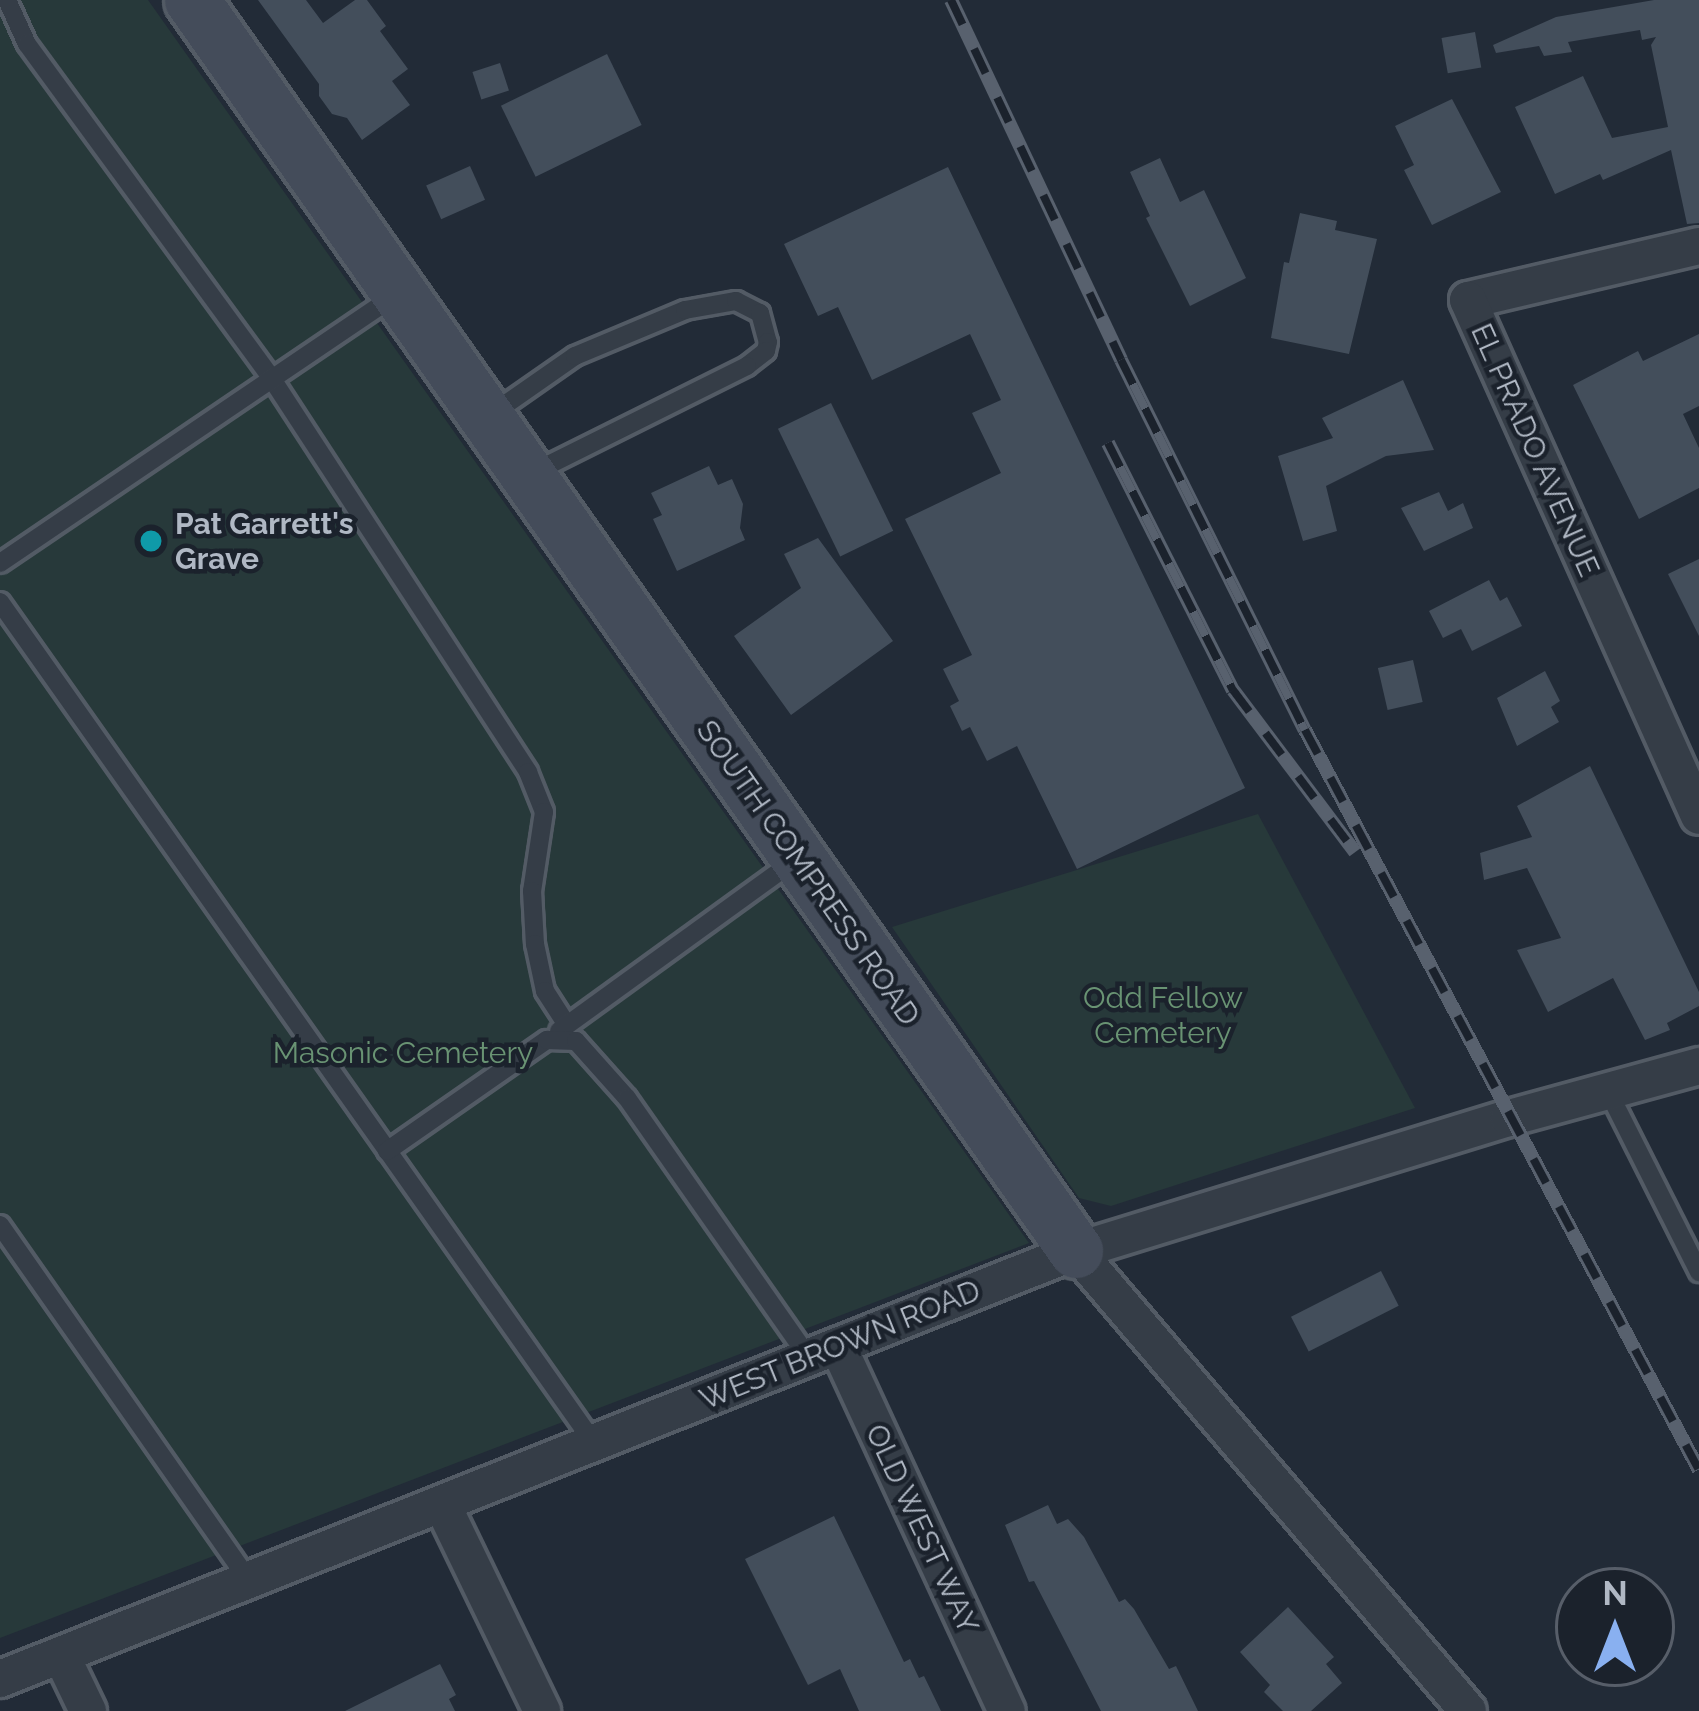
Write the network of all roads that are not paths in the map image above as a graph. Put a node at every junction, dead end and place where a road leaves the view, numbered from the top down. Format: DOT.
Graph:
graph roads {
  1 [pos="7,0"];
  2 [pos="193,0"];
  3 [pos="1699,246"];
  4 [pos="399,293"];
  5 [pos="272,379"];
  6 [pos="487,417"];
  7 [pos="528,475"];
  8 [pos="0,563"];
  9 [pos="0,602"];
  10 [pos="1691,777"];
  11 [pos="1699,816"];
  12 [pos="798,858"];
  13 [pos="567,1025"];
  14 [pos="547,1040"];
  15 [pos="1699,1066"];
  16 [pos="1608,1091"];
  17 [pos="387,1150"];
  18 [pos="0,1225"];
  19 [pos="1076,1251"];
  20 [pos="1699,1272"];
  21 [pos="823,1352"];
  22 [pos="594,1443"];
  23 [pos="442,1504"];
  24 [pos="249,1580"];
  25 [pos="61,1655"];
  26 [pos="0,1679"];
  27 [pos="88,1711"];
  28 [pos="542,1711"];
  29 [pos="1007,1711"];
  30 [pos="1468,1711"];
  1 -- 5 [label="lane"];
  2 -- 4 [label="street, SOUTH COMPRESS ROAD"];
  3 -- 10 [label="street, EL PRADO AVENUE"];
  4 -- 5 [label="lane"];
  4 -- 6 [label="street, SOUTH COMPRESS ROAD"];
  5 -- 8 [label="lane"];
  5 -- 13 [label="lane"];
  6 -- 7 [label="street, SOUTH COMPRESS ROAD"];
  6 -- 7 [label="lane"];
  7 -- 12 [label="street, SOUTH COMPRESS ROAD"];
  9 -- 17 [label="lane"];
  10 -- 11 [label="street, EL PRADO AVENUE"];
  12 -- 13 [label="lane"];
  12 -- 19 [label="street, SOUTH COMPRESS ROAD"];
  13 -- 14 [label="lane"];
  14 -- 17 [label="lane"];
  14 -- 21 [label="lane"];
  15 -- 16 [label="street, WEST BROWN ROAD"];
  16 -- 19 [label="street, WEST BROWN ROAD"];
  16 -- 20 [label="lane"];
  17 -- 22 [label="lane"];
  18 -- 24 [label="lane"];
  19 -- 21 [label="street, WEST BROWN ROAD"];
  19 -- 30 [label="street, SOUTH COMPRESS ROAD"];
  21 -- 22 [label="street, WEST BROWN ROAD"];
  21 -- 29 [label="street, OLD WEST WAY"];
  22 -- 23 [label="street, WEST BROWN ROAD"];
  23 -- 24 [label="street, WEST BROWN ROAD"];
  23 -- 28 [label="street"];
  24 -- 25 [label="street, WEST BROWN ROAD"];
  25 -- 26 [label="street, WEST BROWN ROAD"];
  25 -- 27 [label="street"];
}
